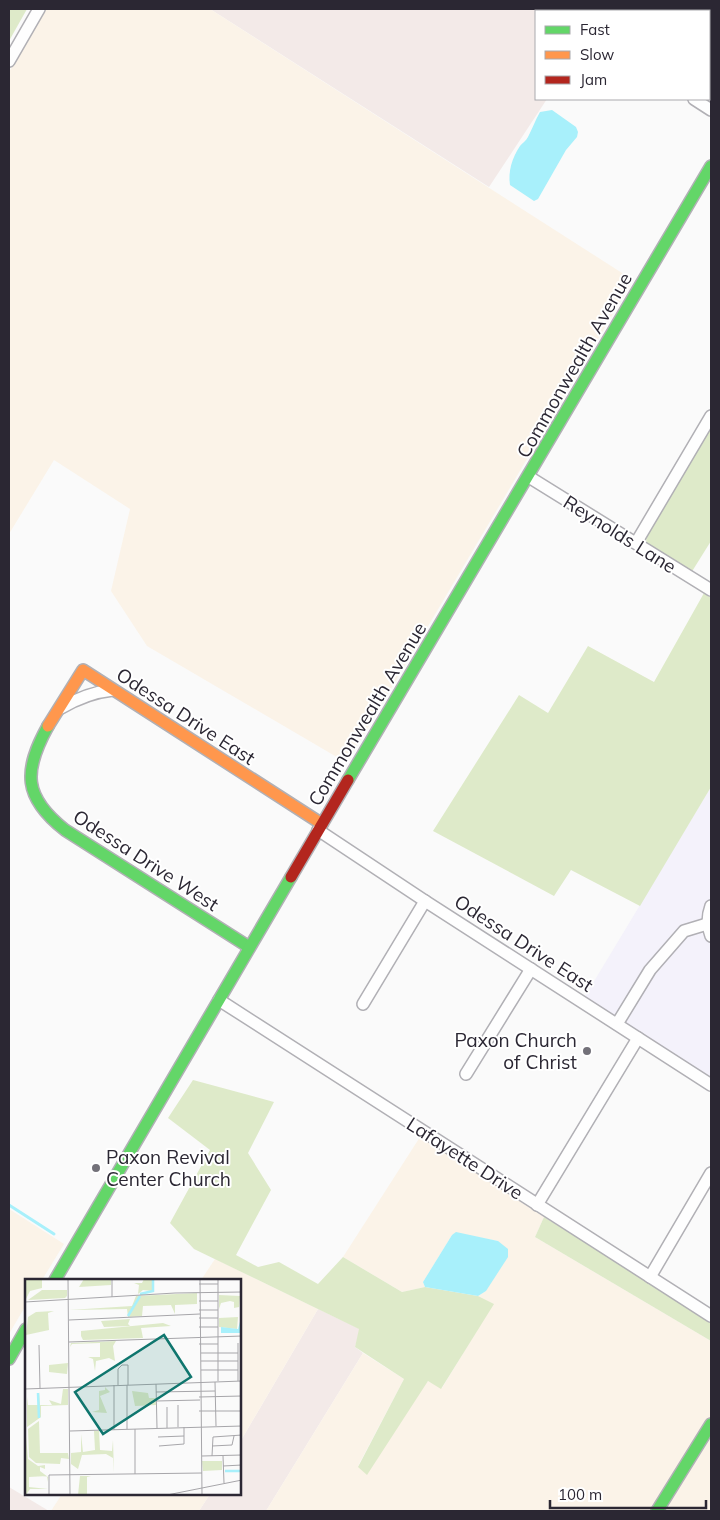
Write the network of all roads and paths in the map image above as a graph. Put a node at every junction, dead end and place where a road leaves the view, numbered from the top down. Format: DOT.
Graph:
graph roads {
  1 [pos="39,9"];
  2 [pos="9,61"];
  3 [pos="696,100"];
  4 [pos="711,110"];
  5 [pos="711,166"];
  6 [pos="711,416"];
  7 [pos="529,477"];
  8 [pos="636,543"];
  9 [pos="711,590"];
  10 [pos="113,690"];
  11 [pos="60,708"];
  12 [pos="320,827"];
  13 [pos="425,901"];
  14 [pos="711,906"];
  15 [pos="707,924"];
  16 [pos="711,936"];
  17 [pos="249,947"];
  18 [pos="531,968"];
  19 [pos="219,1000"];
  20 [pos="363,1004"];
  21 [pos="617,1024"];
  22 [pos="638,1038"];
  23 [pos="466,1074"];
  24 [pos="711,1085"];
  25 [pos="711,1173"];
  26 [pos="537,1205"];
  27 [pos="650,1277"];
  28 [pos="56,1279"];
  29 [pos="711,1316"];
  30 [pos="25,1331"];
  31 [pos="9,1359"];
  32 [pos="711,1424"];
  33 [pos="657,1511"];
  1 -- 2 [label="street"];
  3 -- 4 [label="street"];
  5 -- 7 [label="main road, Commonwealth Avenue"];
  6 -- 8 [label="street"];
  7 -- 8 [label="street, Reynolds Lane"];
  7 -- 12 [label="main road, Commonwealth Avenue"];
  8 -- 9 [label="street, Reynolds Lane"];
  10 -- 11 [label="street"];
  10 -- 11 [label="main road, Odessa Drive East"];
  10 -- 12 [label="main road, Odessa Drive East"];
  11 -- 17 [label="main road, Odessa Drive West"];
  12 -- 13 [label="street, Odessa Drive East"];
  12 -- 17 [label="main road, Commonwealth Avenue"];
  13 -- 18 [label="street, Odessa Drive East"];
  13 -- 20 [label="street"];
  14 -- 15 [label="street"];
  15 -- 16 [label="street"];
  15 -- 21 [label="street"];
  17 -- 19 [label="main road, Commonwealth Avenue"];
  18 -- 21 [label="street, Odessa Drive East"];
  18 -- 23 [label="street"];
  19 -- 26 [label="street, Lafayette Drive"];
  19 -- 28 [label="main road, Commonwealth Avenue"];
  21 -- 22 [label="street, Odessa Drive East"];
  22 -- 24 [label="street, Odessa Drive East"];
  22 -- 26 [label="street"];
  25 -- 27 [label="street"];
  26 -- 27 [label="street, Lafayette Drive"];
  27 -- 29 [label="street, Lafayette Drive"];
  30 -- 31 [label="main road"];
  32 -- 33 [label="main road"];
}
